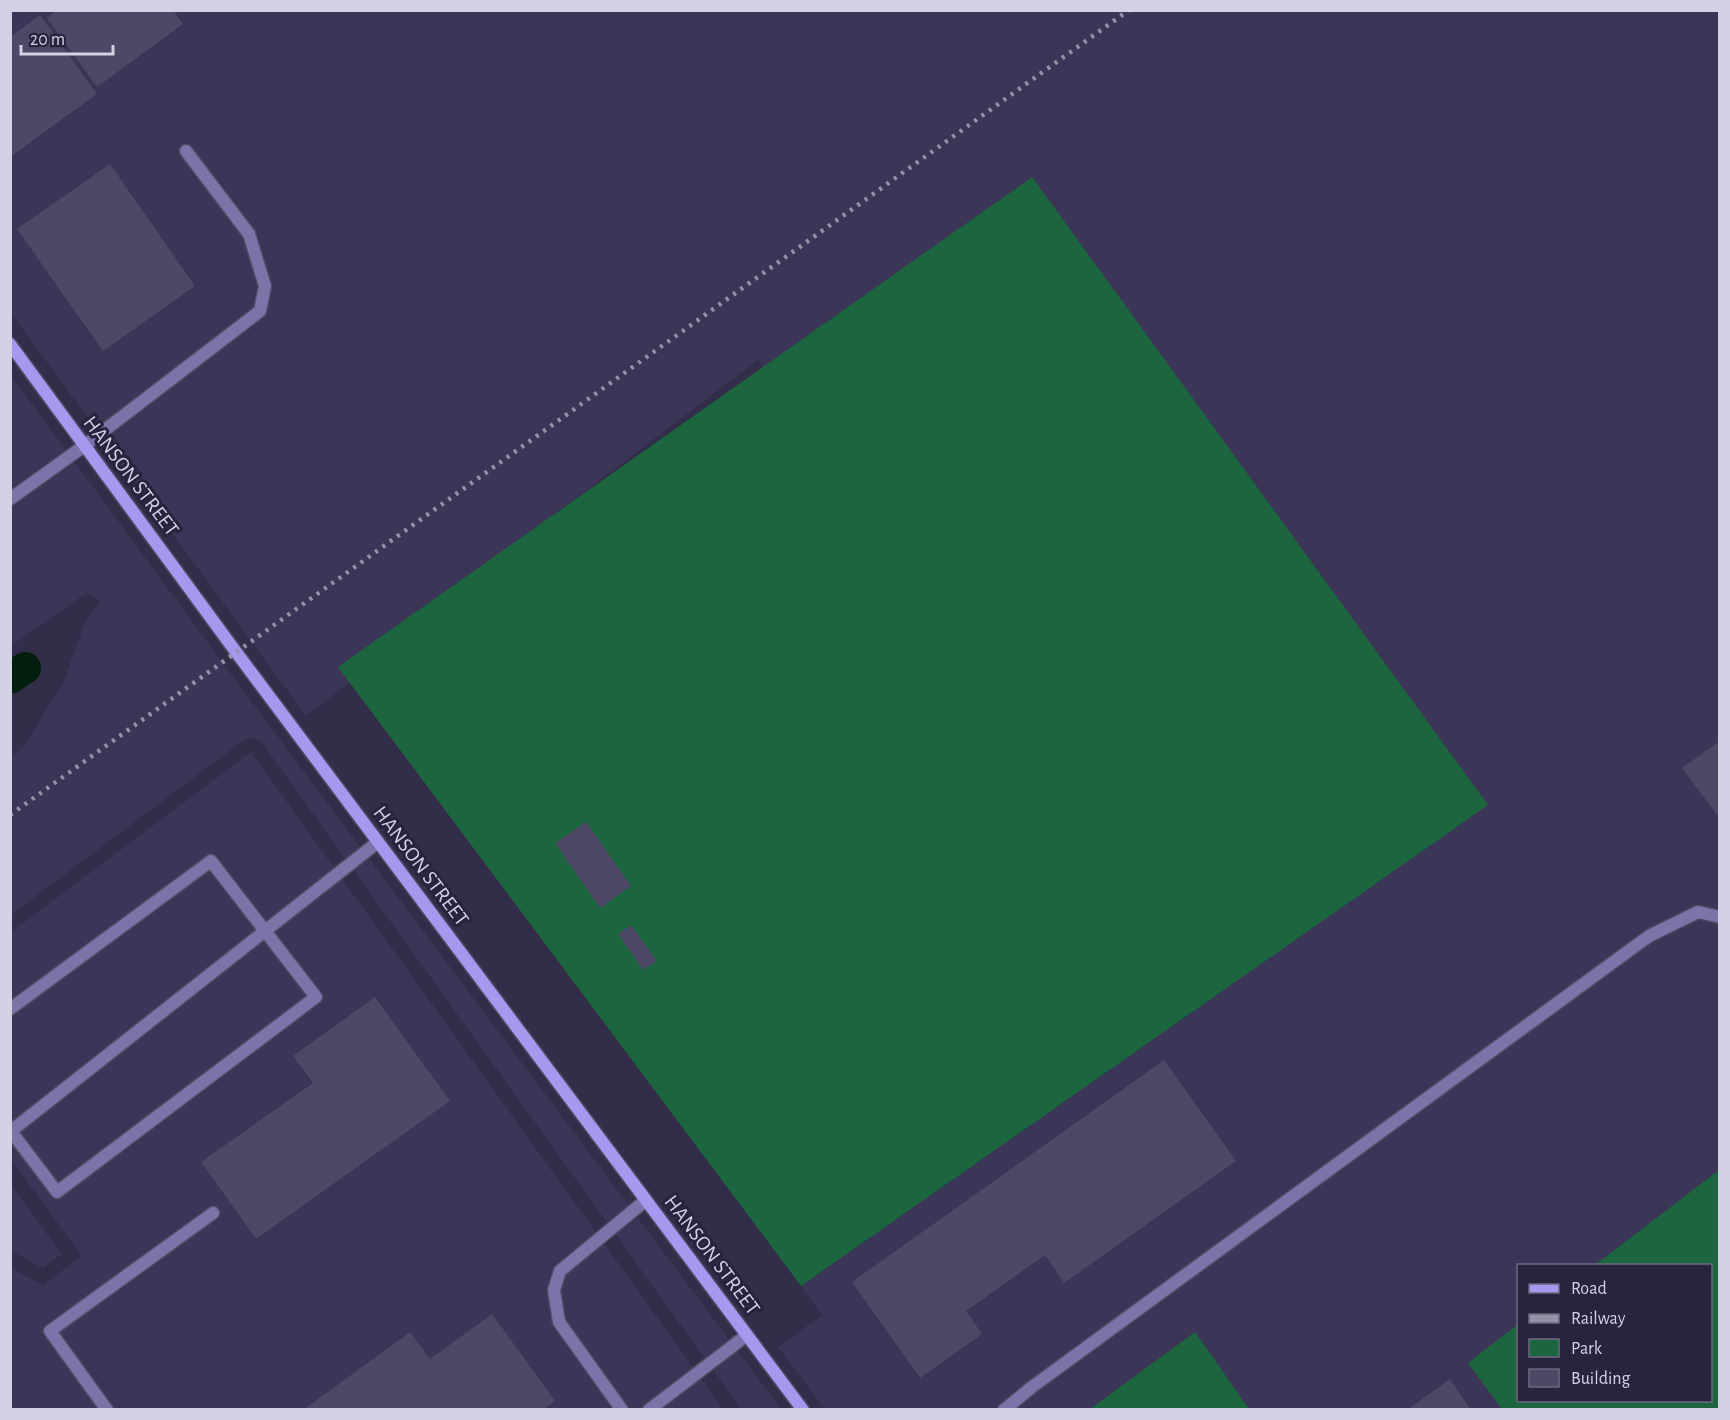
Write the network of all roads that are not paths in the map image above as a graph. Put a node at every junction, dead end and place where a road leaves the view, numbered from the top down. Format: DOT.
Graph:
graph roads {
  1 [pos="186,152"];
  2 [pos="11,345"];
  3 [pos="84,446"];
  4 [pos="10,499"];
  5 [pos="378,842"];
  6 [pos="1719,917"];
  7 [pos="264,931"];
  8 [pos="10,1009"];
  9 [pos="11,1131"];
  10 [pos="646,1200"];
  11 [pos="213,1213"];
  12 [pos="747,1335"];
  13 [pos="107,1410"];
  14 [pos="622,1410"];
  15 [pos="649,1410"];
  16 [pos="803,1410"];
  17 [pos="1004,1410"];
  1 -- 3 [label="street"];
  2 -- 3 [label="street, HANSON STREET"];
  3 -- 4 [label="street"];
  3 -- 5 [label="street, HANSON STREET"];
  5 -- 7 [label="street"];
  5 -- 10 [label="street, HANSON STREET"];
  6 -- 17 [label="street"];
  7 -- 8 [label="street"];
  7 -- 9 [label="street"];
  7 -- 9 [label="street"];
  10 -- 12 [label="street, HANSON STREET"];
  10 -- 14 [label="street"];
  11 -- 13 [label="street"];
  12 -- 15 [label="street"];
  12 -- 16 [label="street, HANSON STREET"];
}
